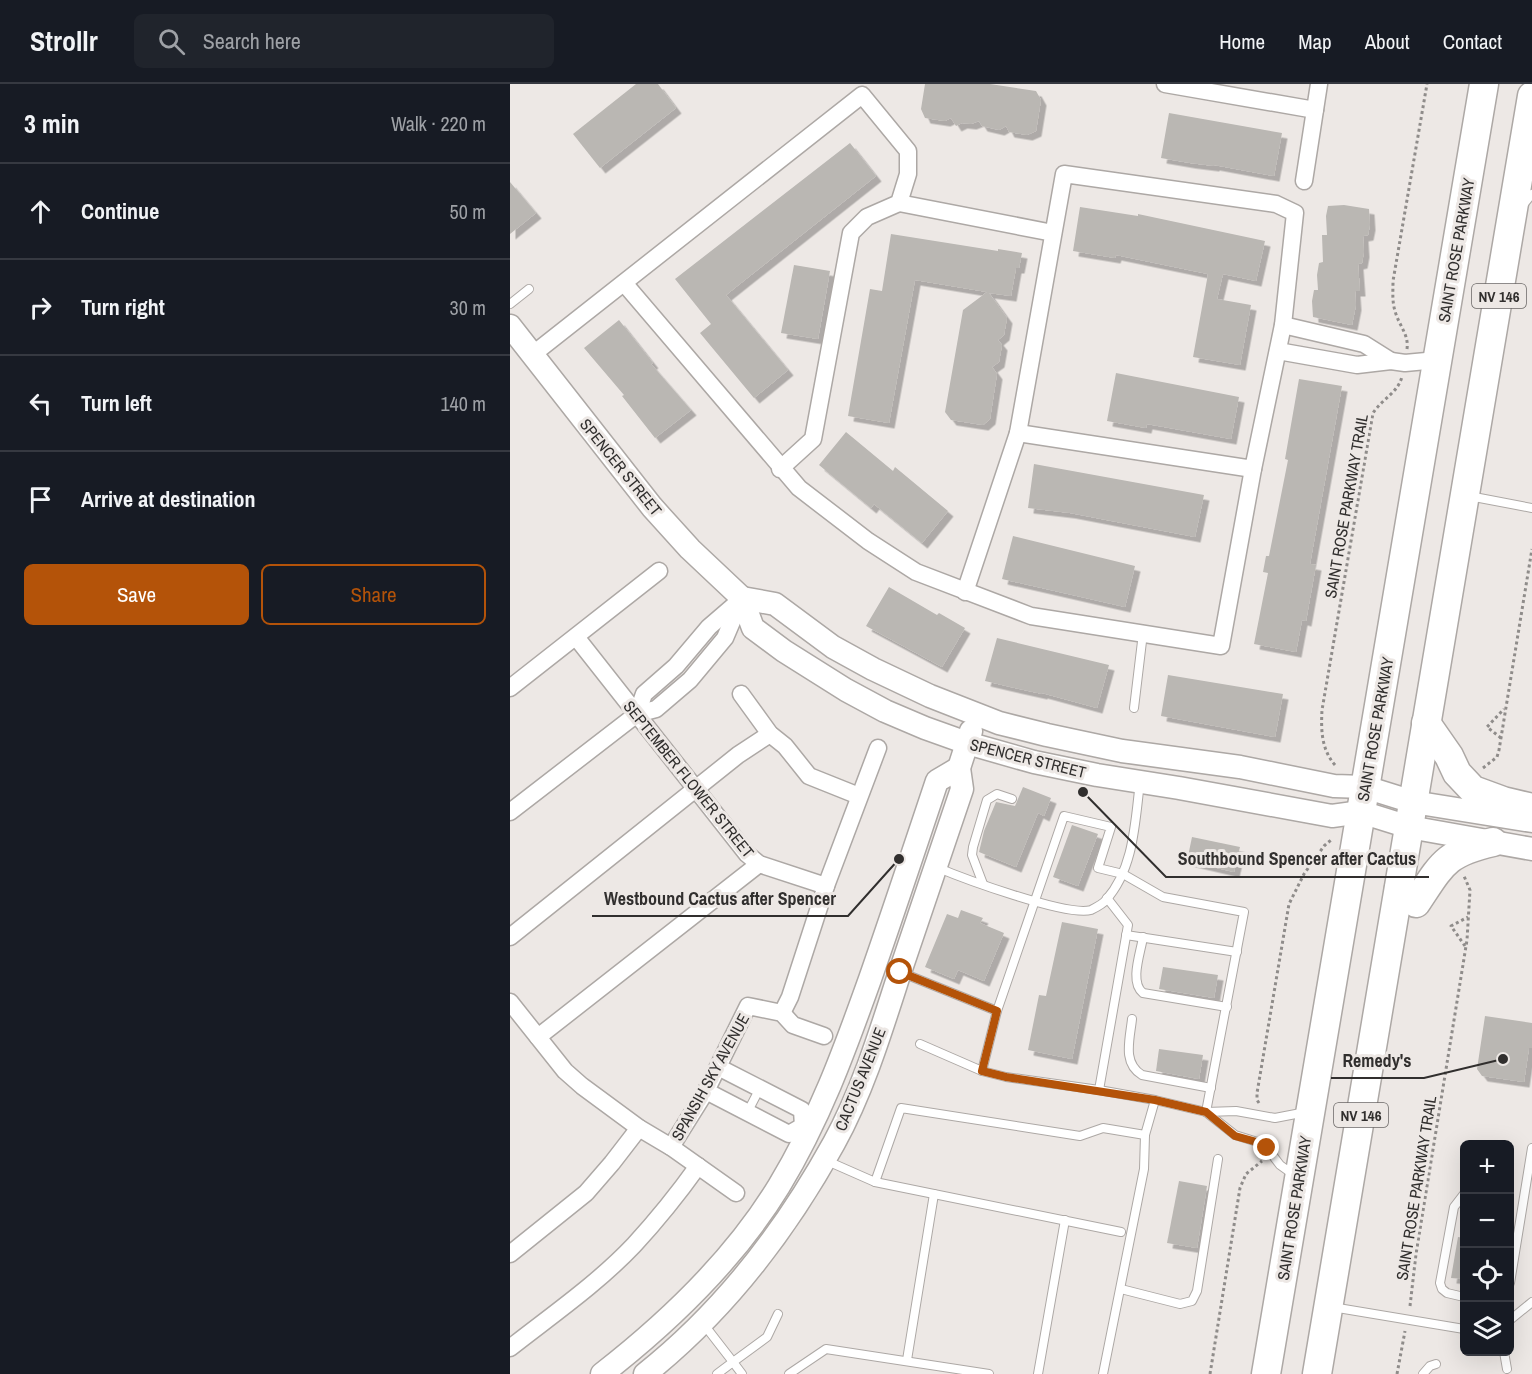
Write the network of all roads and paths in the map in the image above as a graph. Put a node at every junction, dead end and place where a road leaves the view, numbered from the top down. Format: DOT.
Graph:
graph roads {
  1 [pos="1165,84"];
  2 [pos="1319,84"];
  3 [pos="1427,84"];
  4 [pos="1484,84"];
  5 [pos="1532,96"];
  6 [pos="1315,110"];
  7 [pos="1304,180"];
  8 [pos="1532,194"];
  9 [pos="899,202"];
  10 [pos="1513,217"];
  11 [pos="1053,233"];
  12 [pos="624,283"];
  13 [pos="529,289"];
  14 [pos="510,304"];
  15 [pos="1283,325"];
  16 [pos="510,326"];
  17 [pos="1278,351"];
  18 [pos="532,355"];
  19 [pos="1437,360"];
  20 [pos="1398,362"];
  21 [pos="1018,432"];
  22 [pos="780,469"];
  23 [pos="1253,469"];
  24 [pos="1465,495"];
  25 [pos="1532,507"];
  26 [pos="1532,549"];
  27 [pos="659,572"];
  28 [pos="965,592"];
  29 [pos="742,598"];
  30 [pos="1143,633"];
  31 [pos="576,637"];
  32 [pos="680,660"];
  33 [pos="696,672"];
  34 [pos="510,688"];
  35 [pos="741,694"];
  36 [pos="1506,707"];
  37 [pos="1134,708"];
  38 [pos="637,714"];
  39 [pos="1426,723"];
  40 [pos="971,729"];
  41 [pos="770,734"];
  42 [pos="1501,738"];
  43 [pos="878,748"];
  44 [pos="1335,765"];
  45 [pos="959,768"];
  46 [pos="1481,769"];
  47 [pos="1140,783"];
  48 [pos="696,789"];
  49 [pos="859,796"];
  50 [pos="1012,799"];
  51 [pos="1363,799"];
  52 [pos="1532,808"];
  53 [pos="510,812"];
  54 [pos="1411,814"];
  55 [pos="1532,821"];
  56 [pos="1331,840"];
  57 [pos="1492,842"];
  58 [pos="1532,849"];
  59 [pos="759,864"];
  60 [pos="936,867"];
  61 [pos="1460,871"];
  62 [pos="1124,874"];
  63 [pos="982,884"];
  64 [pos="902,885"];
  65 [pos="826,886"];
  66 [pos="1399,889"];
  67 [pos="1107,898"];
  68 [pos="1035,901"];
  69 [pos="1468,917"];
  70 [pos="1126,935"];
  71 [pos="510,937"];
  72 [pos="1143,937"];
  73 [pos="1466,948"];
  74 [pos="1237,952"];
  75 [pos="900,972"];
  76 [pos="510,1002"];
  77 [pos="1227,1007"];
  78 [pos="997,1011"];
  79 [pos="782,1013"];
  80 [pos="1132,1019"];
  81 [pos="824,1036"];
  82 [pos="538,1037"];
  83 [pos="920,1044"];
  84 [pos="873,1051"];
  85 [pos="718,1067"];
  86 [pos="982,1071"];
  87 [pos="760,1088"];
  88 [pos="1211,1088"];
  89 [pos="1099,1090"];
  90 [pos="706,1091"];
  91 [pos="1155,1100"];
  92 [pos="1261,1104"];
  93 [pos="1310,1111"];
  94 [pos="1206,1112"];
  95 [pos="747,1113"];
  96 [pos="639,1128"];
  97 [pos="807,1128"];
  98 [pos="1145,1135"];
  99 [pos="671,1147"];
  100 [pos="1532,1148"];
  101 [pos="1266,1158"];
  102 [pos="824,1159"];
  103 [pos="1218,1160"];
  104 [pos="698,1167"];
  105 [pos="1299,1178"];
  106 [pos="875,1182"];
  107 [pos="736,1193"];
  108 [pos="934,1194"];
  109 [pos="1460,1199"];
  110 [pos="1065,1220"];
  111 [pos="783,1222"];
  112 [pos="1121,1232"];
  113 [pos="733,1250"];
  114 [pos="510,1254"];
  115 [pos="1514,1254"];
  116 [pos="1121,1289"];
  117 [pos="1460,1296"];
  118 [pos="1532,1302"];
  119 [pos="1410,1306"];
  120 [pos="1329,1307"];
  121 [pos="778,1314"];
  122 [pos="1514,1316"];
  123 [pos="697,1327"];
  124 [pos="1460,1328"];
  125 [pos="1405,1331"];
  126 [pos="510,1348"];
  127 [pos="1505,1356"];
  128 [pos="907,1360"];
  129 [pos="733,1362"];
  130 [pos="1436,1364"];
  131 [pos="1507,1369"];
  132 [pos="603,1374"];
  133 [pos="645,1374"];
  134 [pos="717,1374"];
  135 [pos="742,1374"];
  136 [pos="789,1374"];
  137 [pos="989,1374"];
  138 [pos="1038,1374"];
  139 [pos="1103,1374"];
  140 [pos="1210,1374"];
  141 [pos="1266,1374"];
  142 [pos="1317,1374"];
  143 [pos="1397,1374"];
  144 [pos="1423,1374"];
  1 -- 6 [label="street"];
  2 -- 6 [label="street"];
  3 -- 20 [label="path, SAINT ROSE PARKWAY TRAIL"];
  4 -- 19 [label="highway, SAINT ROSE PARKWAY / NV 146"];
  5 -- 10 [label="highway, NV 146"];
  6 -- 7 [label="street"];
  8 -- 10 [label="lane"];
  9 -- 11 [label="street"];
  9 -- 12 [label="street"];
  9 -- 22 [label="street"];
  10 -- 24 [label="highway, NV 146"];
  11 -- 15 [label="street"];
  11 -- 21 [label="street"];
  12 -- 18 [label="street"];
  12 -- 22 [label="street"];
  13 -- 14 [label="lane"];
  15 -- 17 [label="street"];
  15 -- 20 [label="street"];
  16 -- 18 [label="main road, SPENCER STREET"];
  17 -- 20 [label="street"];
  17 -- 23 [label="street"];
  18 -- 29 [label="main road, SPENCER STREET"];
  19 -- 20 [label="street"];
  19 -- 51 [label="highway, SAINT ROSE PARKWAY / NV 146"];
  20 -- 44 [label="path, SAINT ROSE PARKWAY TRAIL"];
  21 -- 23 [label="street"];
  21 -- 28 [label="street"];
  22 -- 28 [label="street"];
  23 -- 30 [label="street"];
  24 -- 25 [label="lane"];
  24 -- 39 [label="highway, NV 146"];
  26 -- 36 [label="path"];
  27 -- 31 [label="street"];
  28 -- 30 [label="street"];
  29 -- 32 [label="street"];
  29 -- 33 [label="street"];
  29 -- 40 [label="main road, SPENCER STREET"];
  29 -- 40 [label="main road, SPENCER STREET"];
  30 -- 37 [label="lane"];
  31 -- 34 [label="street"];
  31 -- 38 [label="street, SEPTEMBER FLOWER STREET"];
  32 -- 33 [label="lane"];
  32 -- 38 [label="street"];
  33 -- 38 [label="street"];
  35 -- 41 [label="street"];
  36 -- 42 [label="path"];
  36 -- 42 [label="path"];
  38 -- 48 [label="street, SEPTEMBER FLOWER STREET"];
  38 -- 53 [label="street"];
  39 -- 52 [label="highway"];
  39 -- 54 [label="highway, NV 146"];
  40 -- 45 [label="main road, CACTUS AVENUE"];
  40 -- 47 [label="main road, SPENCER STREET"];
  40 -- 51 [label="main road, SPENCER STREET"];
  41 -- 48 [label="street"];
  41 -- 49 [label="street"];
  42 -- 46 [label="path"];
  43 -- 49 [label="street"];
  45 -- 60 [label="main road, CACTUS AVENUE"];
  45 -- 64 [label="main road"];
  47 -- 51 [label="main road, SPENCER STREET"];
  47 -- 62 [label="lane"];
  48 -- 59 [label="street, SEPTEMBER FLOWER STREET"];
  48 -- 71 [label="street"];
  49 -- 65 [label="street"];
  50 -- 63 [label="lane"];
  51 -- 54 [label="main road"];
  51 -- 93 [label="highway, SAINT ROSE PARKWAY / NV 146"];
  54 -- 55 [label="main road"];
  54 -- 57 [label="main road"];
  54 -- 66 [label="highway, NV 146"];
  56 -- 92 [label="path"];
  57 -- 58 [label="main road"];
  57 -- 66 [label="highway"];
  59 -- 65 [label="street, SEPTEMBER FLOWER STREET"];
  59 -- 82 [label="street"];
  60 -- 63 [label="lane"];
  60 -- 75 [label="main road, CACTUS AVENUE"];
  61 -- 69 [label="path, SAINT ROSE PARKWAY TRAIL"];
  62 -- 67 [label="lane"];
  62 -- 68 [label="lane"];
  62 -- 74 [label="lane"];
  63 -- 68 [label="lane"];
  64 -- 75 [label="main road"];
  64 -- 97 [label="main road"];
  65 -- 79 [label="street"];
  66 -- 120 [label="highway, NV 146"];
  67 -- 68 [label="lane"];
  67 -- 70 [label="lane"];
  68 -- 78 [label="lane"];
  69 -- 73 [label="path, SAINT ROSE PARKWAY TRAIL"];
  69 -- 73 [label="path"];
  70 -- 72 [label="lane"];
  70 -- 89 [label="lane"];
  72 -- 74 [label="lane"];
  72 -- 77 [label="lane"];
  73 -- 119 [label="path, SAINT ROSE PARKWAY TRAIL"];
  74 -- 77 [label="lane"];
  75 -- 78 [label="lane"];
  75 -- 84 [label="main road, CACTUS AVENUE"];
  76 -- 82 [label="street"];
  77 -- 88 [label="lane"];
  78 -- 86 [label="lane"];
  79 -- 81 [label="street"];
  79 -- 85 [label="street, SPANSIH SKY AVENUE"];
  80 -- 88 [label="lane"];
  82 -- 96 [label="street"];
  83 -- 86 [label="lane"];
  84 -- 97 [label="main road"];
  84 -- 102 [label="main road, CACTUS AVENUE"];
  85 -- 87 [label="street"];
  85 -- 90 [label="street, SPANSIH SKY AVENUE"];
  86 -- 89 [label="lane"];
  87 -- 95 [label="lane"];
  87 -- 97 [label="street"];
  88 -- 94 [label="lane"];
  89 -- 91 [label="lane"];
  90 -- 95 [label="street"];
  90 -- 99 [label="street, SPANSIH SKY AVENUE"];
  91 -- 94 [label="lane"];
  91 -- 98 [label="lane"];
  93 -- 94 [label="lane"];
  93 -- 105 [label="highway, SAINT ROSE PARKWAY / NV 146"];
  94 -- 105 [label="lane"];
  95 -- 97 [label="street"];
  96 -- 99 [label="street"];
  96 -- 114 [label="street"];
  97 -- 111 [label="main road"];
  97 -- 113 [label="main road"];
  98 -- 106 [label="lane"];
  98 -- 116 [label="lane"];
  99 -- 104 [label="street"];
  100 -- 115 [label="lane"];
  101 -- 140 [label="path"];
  102 -- 106 [label="lane"];
  102 -- 111 [label="main road, CACTUS AVENUE"];
  103 -- 116 [label="lane"];
  104 -- 107 [label="street"];
  104 -- 126 [label="street"];
  105 -- 141 [label="highway, SAINT ROSE PARKWAY / NV 146"];
  106 -- 108 [label="lane"];
  108 -- 110 [label="lane"];
  108 -- 128 [label="lane"];
  109 -- 117 [label="lane"];
  110 -- 112 [label="lane"];
  110 -- 138 [label="lane"];
  111 -- 123 [label="main road, CACTUS AVENUE"];
  113 -- 123 [label="main road"];
  113 -- 132 [label="main road"];
  116 -- 139 [label="lane"];
  118 -- 122 [label="lane"];
  120 -- 124 [label="lane"];
  120 -- 142 [label="highway, NV 146"];
  121 -- 129 [label="lane"];
  123 -- 129 [label="lane"];
  123 -- 133 [label="main road, CACTUS AVENUE"];
  125 -- 143 [label="path"];
  127 -- 131 [label="lane"];
  128 -- 136 [label="lane"];
  128 -- 137 [label="lane"];
  129 -- 134 [label="lane"];
  129 -- 135 [label="lane"];
  130 -- 144 [label="lane"];
}
